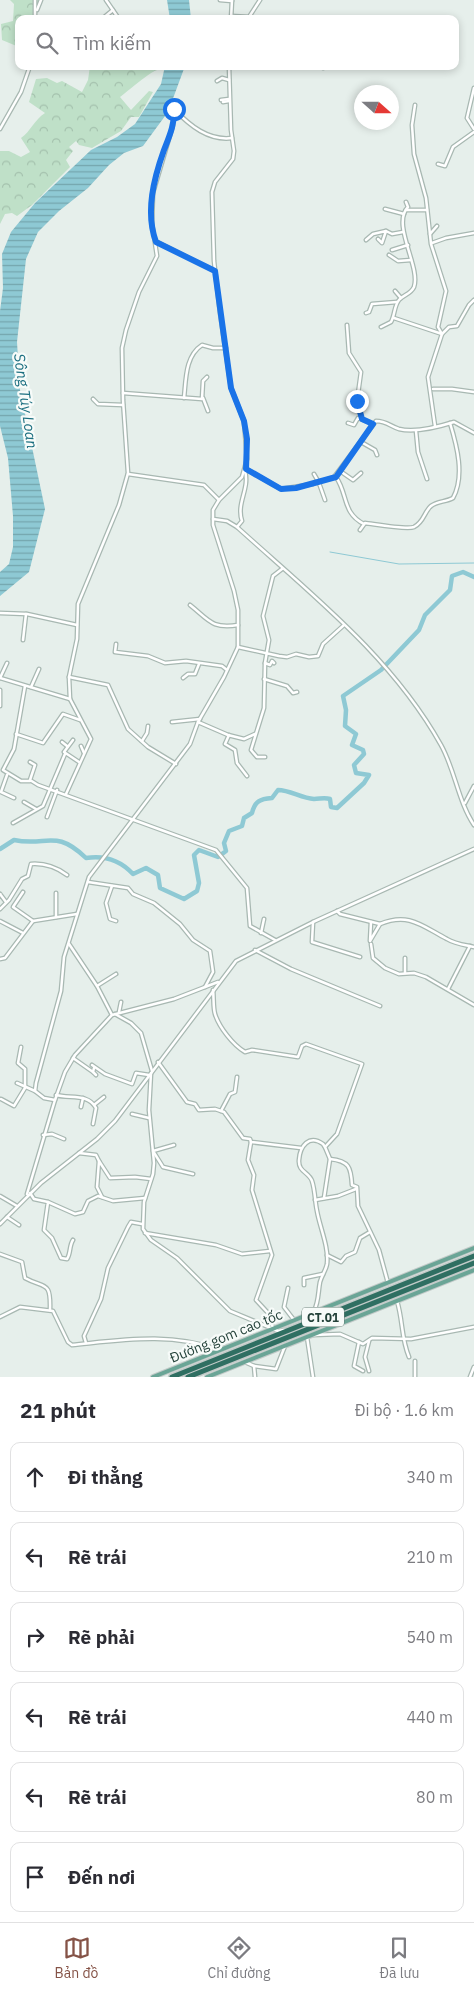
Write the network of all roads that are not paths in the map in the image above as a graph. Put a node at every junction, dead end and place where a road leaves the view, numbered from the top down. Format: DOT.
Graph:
graph roads {
  1 [pos="36,0"];
  2 [pos="41,0"];
  3 [pos="106,0"];
  4 [pos="220,0"];
  5 [pos="232,0"];
  6 [pos="260,0"];
  7 [pos="113,10"];
  8 [pos="35,13"];
  9 [pos="107,15"];
  10 [pos="116,15"];
  11 [pos="231,15"];
  12 [pos="250,15"];
  13 [pos="29,70"];
  14 [pos="229,70"];
  15 [pos="230,80"];
  16 [pos="217,81"];
  17 [pos="474,88"];
  18 [pos="229,100"];
  19 [pos="222,101"];
  20 [pos="415,105"];
  21 [pos="0,129"];
  22 [pos="474,130"];
  23 [pos="232,138"];
  24 [pos="438,164"];
  25 [pos="406,202"];
  26 [pos="385,209"];
  27 [pos="427,210"];
  28 [pos="404,212"];
  29 [pos="437,226"];
  30 [pos="386,231"];
  31 [pos="403,232"];
  32 [pos="474,233"];
  33 [pos="430,234"];
  34 [pos="378,239"];
  35 [pos="366,240"];
  36 [pos="156,242"];
  37 [pos="431,244"];
  38 [pos="408,245"];
  39 [pos="392,250"];
  40 [pos="389,255"];
  41 [pos="411,260"];
  42 [pos="215,271"];
  43 [pos="395,291"];
  44 [pos="401,298"];
  45 [pos="474,300"];
  46 [pos="397,302"];
  47 [pos="366,313"];
  48 [pos="394,318"];
  49 [pos="347,325"];
  50 [pos="382,327"];
  51 [pos="442,334"];
  52 [pos="226,348"];
  53 [pos="208,377"];
  54 [pos="437,383"];
  55 [pos="432,390"];
  56 [pos="123,392"];
  57 [pos="474,392"];
  58 [pos="93,398"];
  59 [pos="184,398"];
  60 [pos="203,398"];
  61 [pos="123,405"];
  62 [pos="208,411"];
  63 [pos="362,419"];
  64 [pos="353,420"];
  65 [pos="348,423"];
  66 [pos="450,423"];
  67 [pos="355,424"];
  68 [pos="373,424"];
  69 [pos="435,426"];
  70 [pos="416,431"];
  71 [pos="474,433"];
  72 [pos="361,442"];
  73 [pos="377,456"];
  74 [pos="245,470"];
  75 [pos="340,471"];
  76 [pos="361,473"];
  77 [pos="128,474"];
  78 [pos="314,474"];
  79 [pos="335,477"];
  80 [pos="428,479"];
  81 [pos="219,500"];
  82 [pos="325,500"];
  83 [pos="213,519"];
  84 [pos="364,524"];
  85 [pos="237,527"];
  86 [pos="360,530"];
  87 [pos="282,569"];
  88 [pos="190,606"];
  89 [pos="0,613"];
  90 [pos="26,614"];
  91 [pos="238,624"];
  92 [pos="77,625"];
  93 [pos="344,625"];
  94 [pos="23,640"];
  95 [pos="116,644"];
  96 [pos="238,647"];
  97 [pos="268,652"];
  98 [pos="6,663"];
  99 [pos="265,663"];
  100 [pos="274,663"];
  101 [pos="199,664"];
  102 [pos="39,669"];
  103 [pos="227,670"];
  104 [pos="69,677"];
  105 [pos="0,678"];
  106 [pos="183,678"];
  107 [pos="264,679"];
  108 [pos="25,686"];
  109 [pos="31,687"];
  110 [pos="0,690"];
  111 [pos="297,692"];
  112 [pos="70,699"];
  113 [pos="0,706"];
  114 [pos="81,721"];
  115 [pos="199,721"];
  116 [pos="172,722"];
  117 [pos="148,726"];
  118 [pos="16,734"];
  119 [pos="255,734"];
  120 [pos="229,735"];
  121 [pos="73,740"];
  122 [pos="142,741"];
  123 [pos="62,742"];
  124 [pos="67,746"];
  125 [pos="80,746"];
  126 [pos="84,753"];
  127 [pos="65,754"];
  128 [pos="265,757"];
  129 [pos="30,762"];
  130 [pos="79,762"];
  131 [pos="176,764"];
  132 [pos="1,769"];
  133 [pos="7,774"];
  134 [pos="247,776"];
  135 [pos="32,781"];
  136 [pos="474,786"];
  137 [pos="51,789"];
  138 [pos="57,790"];
  139 [pos="66,794"];
  140 [pos="14,798"];
  141 [pos="24,802"];
  142 [pos="465,803"];
  143 [pos="37,810"];
  144 [pos="47,817"];
  145 [pos="133,820"];
  146 [pos="13,823"];
  147 [pos="474,825"];
  148 [pos="474,849"];
  149 [pos="66,875"];
  150 [pos="87,882"];
  151 [pos="113,886"];
  152 [pos="23,892"];
  153 [pos="56,893"];
  154 [pos="0,894"];
  155 [pos="6,902"];
  156 [pos="0,910"];
  157 [pos="337,911"];
  158 [pos="77,914"];
  159 [pos="56,917"];
  160 [pos="264,919"];
  161 [pos="0,921"];
  162 [pos="34,921"];
  163 [pos="116,922"];
  164 [pos="313,922"];
  165 [pos="371,922"];
  166 [pos="380,924"];
  167 [pos="261,933"];
  168 [pos="23,934"];
  169 [pos="275,940"];
  170 [pos="371,943"];
  171 [pos="375,943"];
  172 [pos="69,944"];
  173 [pos="470,946"];
  174 [pos="474,947"];
  175 [pos="255,950"];
  176 [pos="360,957"];
  177 [pos="405,958"];
  178 [pos="0,960"];
  179 [pos="405,973"];
  180 [pos="116,974"];
  181 [pos="219,981"];
  182 [pos="97,986"];
  183 [pos="204,988"];
  184 [pos="448,989"];
  185 [pos="213,990"];
  186 [pos="121,1002"];
  187 [pos="474,1005"];
  188 [pos="380,1006"];
  189 [pos="120,1012"];
  190 [pos="113,1014"];
  191 [pos="20,1047"];
  192 [pos="73,1058"];
  193 [pos="158,1062"];
  194 [pos="152,1071"];
  195 [pos="93,1072"];
  196 [pos="96,1075"];
  197 [pos="149,1075"];
  198 [pos="237,1077"];
  199 [pos="17,1083"];
  200 [pos="25,1088"];
  201 [pos="35,1091"];
  202 [pos="56,1095"];
  203 [pos="104,1097"];
  204 [pos="83,1098"];
  205 [pos="1,1100"];
  206 [pos="54,1100"];
  207 [pos="94,1105"];
  208 [pos="81,1106"];
  209 [pos="221,1111"];
  210 [pos="132,1114"];
  211 [pos="149,1118"];
  212 [pos="93,1124"];
  213 [pos="43,1135"];
  214 [pos="64,1139"];
  215 [pos="251,1142"];
  216 [pos="174,1145"];
  217 [pos="325,1147"];
  218 [pos="301,1148"];
  219 [pos="153,1151"];
  220 [pos="79,1153"];
  221 [pos="330,1159"];
  222 [pos="99,1161"];
  223 [pos="193,1174"];
  224 [pos="151,1179"];
  225 [pos="356,1190"];
  226 [pos="30,1193"];
  227 [pos="0,1196"];
  228 [pos="102,1197"];
  229 [pos="145,1198"];
  230 [pos="324,1198"];
  231 [pos="23,1200"];
  232 [pos="315,1200"];
  233 [pos="48,1202"];
  234 [pos="17,1206"];
  235 [pos="7,1217"];
  236 [pos="0,1224"];
  237 [pos="19,1225"];
  238 [pos="143,1225"];
  239 [pos="370,1232"];
  240 [pos="145,1233"];
  241 [pos="74,1240"];
  242 [pos="474,1248"];
  243 [pos="271,1250"];
  244 [pos="0,1254"];
  245 [pos="327,1256"];
  246 [pos="474,1256"];
  247 [pos="474,1263"];
  248 [pos="474,1270"];
  249 [pos="323,1274"];
  250 [pos="388,1283"];
  251 [pos="304,1285"];
  252 [pos="288,1288"];
  253 [pos="397,1301"];
  254 [pos="50,1310"];
  255 [pos="314,1313"];
  256 [pos="0,1317"];
  257 [pos="294,1320"];
  258 [pos="474,1327"];
  259 [pos="273,1328"];
  260 [pos="286,1330"];
  261 [pos="309,1336"];
  262 [pos="370,1339"];
  263 [pos="403,1339"];
  264 [pos="359,1342"];
  265 [pos="86,1343"];
  266 [pos="285,1346"];
  267 [pos="220,1350"];
  268 [pos="275,1350"];
  269 [pos="282,1356"];
  270 [pos="409,1357"];
  271 [pos="415,1360"];
  272 [pos="244,1362"];
  273 [pos="254,1366"];
  274 [pos="474,1367"];
  275 [pos="363,1368"];
  276 [pos="369,1371"];
  277 [pos="153,1377"];
  278 [pos="172,1377"];
  279 [pos="188,1377"];
  280 [pos="207,1377"];
  281 [pos="254,1377"];
  282 [pos="313,1377"];
  283 [pos="415,1377"];
  284 [pos="470,1377"];
  1 -- 8 [label="street"];
  2 -- 8 [label="street"];
  3 -- 7 [label="street"];
  4 -- 5 [label="street"];
  5 -- 11 [label="street"];
  6 -- 12 [label="street"];
  7 -- 9 [label="street"];
  7 -- 10 [label="street"];
  13 -- 21 [label="street"];
  14 -- 15 [label="street"];
  15 -- 16 [label="street"];
  15 -- 18 [label="street"];
  17 -- 22 [label="street"];
  18 -- 19 [label="street"];
  18 -- 23 [label="street"];
  20 -- 27 [label="street"];
  22 -- 24 [label="street"];
  23 -- 36 [label="street"];
  23 -- 42 [label="street"];
  25 -- 28 [label="street"];
  26 -- 28 [label="street"];
  27 -- 28 [label="street"];
  27 -- 33 [label="street"];
  28 -- 31 [label="street"];
  29 -- 33 [label="street"];
  30 -- 31 [label="street"];
  30 -- 34 [label="street"];
  30 -- 35 [label="street"];
  31 -- 38 [label="street"];
  32 -- 37 [label="street"];
  33 -- 37 [label="street"];
  36 -- 42 [label="street"];
  36 -- 56 [label="street"];
  37 -- 51 [label="street"];
  38 -- 39 [label="street"];
  38 -- 41 [label="street"];
  40 -- 41 [label="street"];
  41 -- 44 [label="street"];
  42 -- 52 [label="street"];
  43 -- 44 [label="street"];
  44 -- 46 [label="street"];
  45 -- 51 [label="street"];
  46 -- 47 [label="street"];
  46 -- 48 [label="street"];
  48 -- 50 [label="street"];
  48 -- 51 [label="street"];
  49 -- 63 [label="street"];
  51 -- 55 [label="street"];
  52 -- 59 [label="street"];
  52 -- 74 [label="street"];
  53 -- 60 [label="street"];
  54 -- 55 [label="street"];
  55 -- 57 [label="street"];
  55 -- 69 [label="street"];
  56 -- 59 [label="street"];
  56 -- 61 [label="street"];
  58 -- 61 [label="street"];
  59 -- 60 [label="street"];
  60 -- 62 [label="street"];
  61 -- 77 [label="street"];
  63 -- 67 [label="street"];
  63 -- 68 [label="street"];
  64 -- 67 [label="street"];
  65 -- 67 [label="street"];
  66 -- 69 [label="street"];
  66 -- 71 [label="street"];
  66 -- 84 [label="street"];
  68 -- 70 [label="street"];
  68 -- 72 [label="street"];
  69 -- 70 [label="street"];
  70 -- 80 [label="street"];
  72 -- 73 [label="street"];
  72 -- 75 [label="street"];
  74 -- 79 [label="street, bridge"];
  74 -- 81 [label="street"];
  74 -- 85 [label="street"];
  75 -- 76 [label="street"];
  75 -- 79 [label="street"];
  77 -- 81 [label="street"];
  77 -- 92 [label="street"];
  78 -- 82 [label="street"];
  79 -- 84 [label="street"];
  81 -- 83 [label="street"];
  83 -- 85 [label="street"];
  83 -- 91 [label="street"];
  84 -- 86 [label="street"];
  85 -- 87 [label="street"];
  87 -- 93 [label="street"];
  87 -- 97 [label="street"];
  88 -- 91 [label="street"];
  89 -- 90 [label="street"];
  90 -- 92 [label="street"];
  90 -- 94 [label="street"];
  91 -- 96 [label="street"];
  92 -- 104 [label="street"];
  93 -- 97 [label="street"];
  93 -- 142 [label="street"];
  95 -- 101 [label="street"];
  96 -- 97 [label="street"];
  96 -- 103 [label="street"];
  97 -- 99 [label="street"];
  98 -- 105 [label="street"];
  99 -- 100 [label="street"];
  99 -- 107 [label="street"];
  101 -- 103 [label="street"];
  101 -- 106 [label="street"];
  102 -- 109 [label="street"];
  103 -- 115 [label="street"];
  104 -- 112 [label="street"];
  104 -- 122 [label="street"];
  105 -- 108 [label="street"];
  107 -- 111 [label="street"];
  107 -- 119 [label="street"];
  108 -- 109 [label="street"];
  108 -- 118 [label="street"];
  109 -- 112 [label="street"];
  110 -- 113 [label="street"];
  112 -- 114 [label="street"];
  114 -- 118 [label="street"];
  114 -- 126 [label="street"];
  115 -- 116 [label="street"];
  115 -- 120 [label="street"];
  115 -- 131 [label="street"];
  117 -- 122 [label="street"];
  118 -- 132 [label="street"];
  119 -- 120 [label="street"];
  119 -- 128 [label="street"];
  120 -- 134 [label="street"];
  121 -- 124 [label="street"];
  122 -- 131 [label="street"];
  123 -- 124 [label="street"];
  124 -- 127 [label="street"];
  125 -- 126 [label="street"];
  126 -- 130 [label="street"];
  127 -- 130 [label="street"];
  127 -- 137 [label="street"];
  129 -- 135 [label="street"];
  130 -- 139 [label="street"];
  131 -- 145 [label="street"];
  132 -- 133 [label="street"];
  133 -- 135 [label="street"];
  133 -- 140 [label="street"];
  135 -- 137 [label="street"];
  136 -- 142 [label="street"];
  137 -- 138 [label="street"];
  137 -- 143 [label="street"];
  138 -- 139 [label="street"];
  138 -- 144 [label="street"];
  139 -- 145 [label="street"];
  141 -- 143 [label="street"];
  142 -- 147 [label="street"];
  143 -- 146 [label="street"];
  145 -- 150 [label="street"];
  145 -- 167 [label="street"];
  148 -- 157 [label="street"];
  149 -- 155 [label="street"];
  150 -- 151 [label="street"];
  150 -- 158 [label="street"];
  151 -- 163 [label="street"];
  151 -- 183 [label="street"];
  152 -- 162 [label="street"];
  153 -- 159 [label="street"];
  154 -- 155 [label="street"];
  155 -- 156 [label="street"];
  157 -- 164 [label="street"];
  157 -- 165 [label="street"];
  158 -- 159 [label="street"];
  158 -- 172 [label="street"];
  159 -- 162 [label="street"];
  160 -- 167 [label="street"];
  161 -- 168 [label="street"];
  162 -- 168 [label="street"];
  164 -- 169 [label="street"];
  164 -- 176 [label="street"];
  165 -- 166 [label="street"];
  165 -- 170 [label="street"];
  166 -- 170 [label="street"];
  166 -- 173 [label="street"];
  167 -- 169 [label="street"];
  168 -- 178 [label="street"];
  169 -- 175 [label="street"];
  170 -- 171 [label="street"];
  170 -- 179 [label="street"];
  172 -- 182 [label="street"];
  172 -- 201 [label="street"];
  173 -- 174 [label="street"];
  173 -- 184 [label="street"];
  175 -- 181 [label="street"];
  175 -- 188 [label="street"];
  177 -- 179 [label="street"];
  179 -- 184 [label="street"];
  180 -- 182 [label="street"];
  181 -- 183 [label="street"];
  181 -- 185 [label="street"];
  182 -- 190 [label="street"];
  183 -- 189 [label="street"];
  184 -- 187 [label="street"];
  185 -- 193 [label="street"];
  185 -- 217 [label="street"];
  186 -- 189 [label="street"];
  189 -- 190 [label="street"];
  190 -- 192 [label="street"];
  190 -- 194 [label="street"];
  191 -- 200 [label="street"];
  192 -- 195 [label="street"];
  192 -- 202 [label="street"];
  193 -- 194 [label="street"];
  193 -- 209 [label="street"];
  194 -- 197 [label="street"];
  194 -- 211 [label="street"];
  195 -- 196 [label="street"];
  195 -- 197 [label="street"];
  197 -- 220 [label="street"];
  198 -- 209 [label="street"];
  199 -- 200 [label="street"];
  200 -- 201 [label="street"];
  200 -- 205 [label="street"];
  201 -- 206 [label="street"];
  202 -- 204 [label="street"];
  202 -- 206 [label="street"];
  203 -- 207 [label="street"];
  204 -- 207 [label="street"];
  204 -- 208 [label="street"];
  206 -- 213 [label="street"];
  207 -- 212 [label="street"];
  209 -- 215 [label="street"];
  210 -- 211 [label="street"];
  211 -- 219 [label="street"];
  213 -- 214 [label="street"];
  213 -- 231 [label="street"];
  215 -- 218 [label="street"];
  215 -- 243 [label="street"];
  216 -- 219 [label="street"];
  217 -- 218 [label="street"];
  217 -- 221 [label="street"];
  218 -- 232 [label="street"];
  219 -- 223 [label="street"];
  219 -- 224 [label="street"];
  220 -- 222 [label="street"];
  220 -- 226 [label="street"];
  221 -- 225 [label="street"];
  221 -- 230 [label="street"];
  222 -- 224 [label="street"];
  222 -- 228 [label="street"];
  224 -- 229 [label="street"];
  225 -- 230 [label="street"];
  225 -- 239 [label="street"];
  226 -- 231 [label="street"];
  226 -- 233 [label="street"];
  227 -- 234 [label="street"];
  228 -- 229 [label="street"];
  228 -- 233 [label="street"];
  229 -- 238 [label="street"];
  230 -- 232 [label="street"];
  231 -- 234 [label="street"];
  232 -- 245 [label="street"];
  233 -- 241 [label="street"];
  234 -- 235 [label="street"];
  235 -- 236 [label="street"];
  235 -- 237 [label="street"];
  238 -- 240 [label="street"];
  238 -- 265 [label="street"];
  239 -- 245 [label="street"];
  239 -- 250 [label="street"];
  240 -- 243 [label="street"];
  240 -- 259 [label="street"];
  242 -- 250 [label="main road, Đường gom cao tốc"];
  243 -- 259 [label="street"];
  244 -- 254 [label="street"];
  245 -- 249 [label="street"];
  246 -- 278 [label="highway, CT.01"];
  247 -- 279 [label="highway, CT.01"];
  248 -- 253 [label="main road"];
  249 -- 251 [label="street"];
  249 -- 255 [label="street"];
  250 -- 255 [label="main road, Đường gom cao tốc"];
  252 -- 257 [label="street"];
  253 -- 261 [label="main road"];
  253 -- 263 [label="street"];
  254 -- 256 [label="street"];
  254 -- 265 [label="street"];
  255 -- 257 [label="main road, Đường gom cao tốc"];
  257 -- 259 [label="main road, Đường gom cao tốc"];
  258 -- 263 [label="street"];
  259 -- 260 [label="street"];
  259 -- 267 [label="main road, Đường gom cao tốc"];
  261 -- 264 [label="street"];
  261 -- 266 [label="main road"];
  261 -- 282 [label="street"];
  262 -- 263 [label="street"];
  262 -- 264 [label="street"];
  262 -- 276 [label="street"];
  263 -- 270 [label="street"];
  264 -- 275 [label="street"];
  265 -- 267 [label="street"];
  266 -- 268 [label="main road"];
  266 -- 269 [label="street"];
  267 -- 277 [label="main road, Đường gom cao tốc"];
  268 -- 269 [label="street"];
  268 -- 272 [label="main road"];
  269 -- 273 [label="street"];
  271 -- 283 [label="street"];
  272 -- 273 [label="street"];
  272 -- 280 [label="main road"];
  273 -- 281 [label="street"];
  274 -- 284 [label="street"];
}
